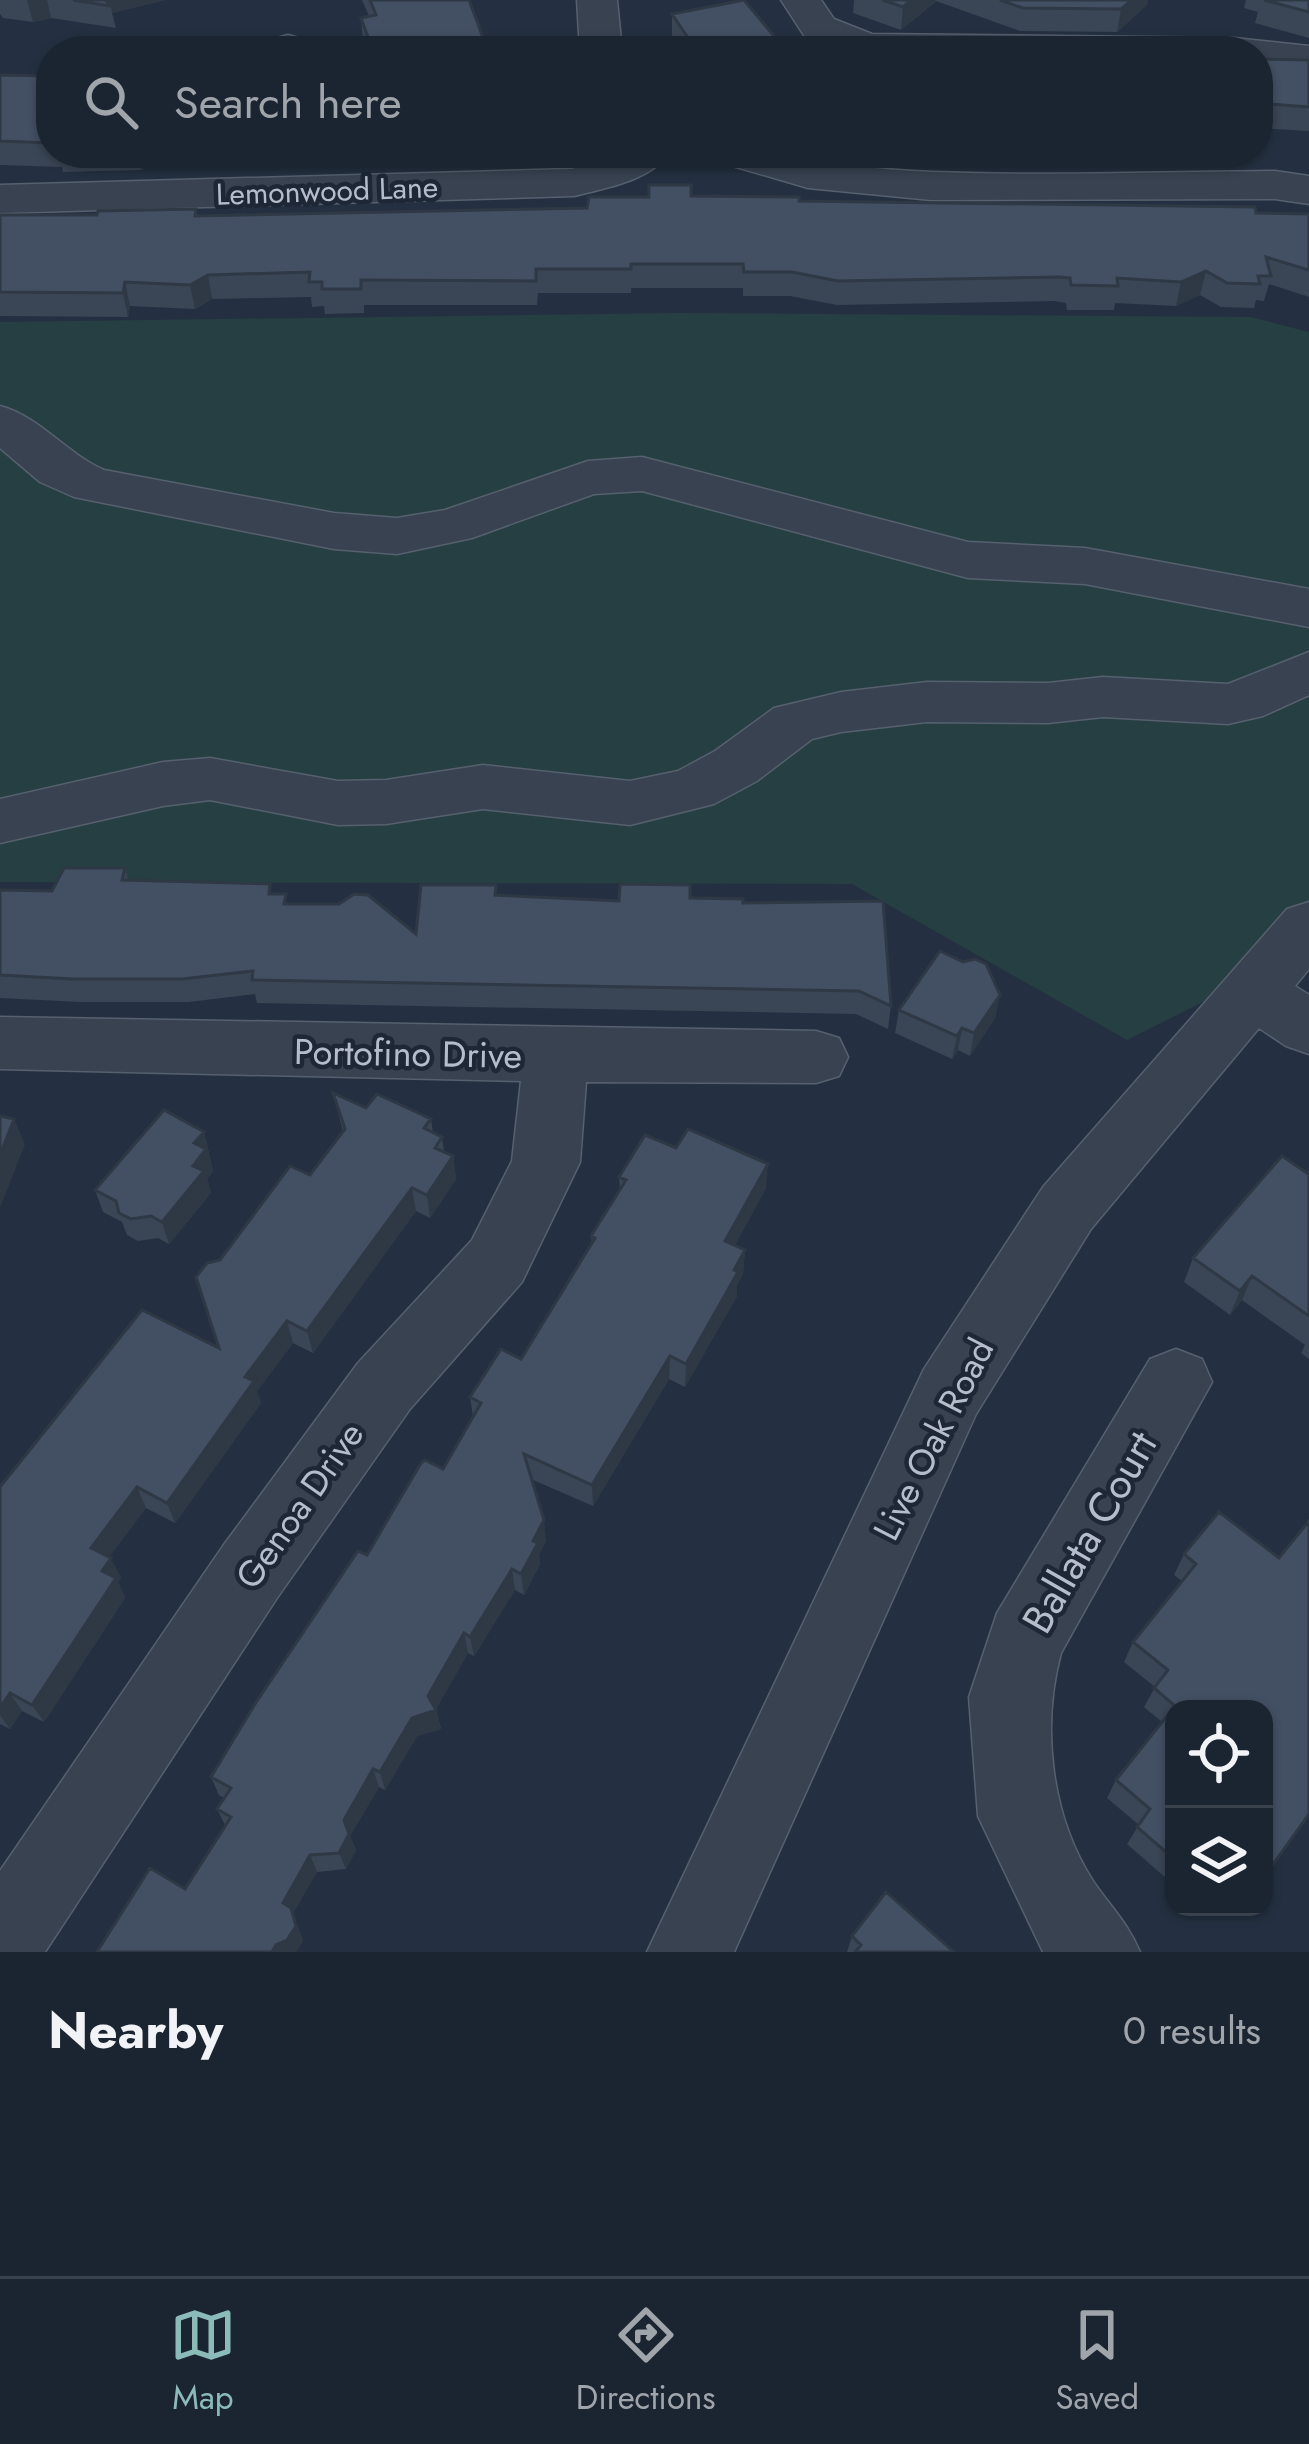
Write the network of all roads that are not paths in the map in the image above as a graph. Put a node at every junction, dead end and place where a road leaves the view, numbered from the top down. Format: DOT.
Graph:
graph roads {
  1 [pos="597,0"];
  2 [pos="801,0"];
  3 [pos="1182,32"];
  4 [pos="600,36"];
  5 [pos="832,36"];
  6 [pos="1099,36"];
  7 [pos="1273,55"];
  8 [pos="1309,59"];
  9 [pos="621,168"];
  10 [pos="783,168"];
  11 [pos="268,173"];
  12 [pos="1309,190"];
  13 [pos="0,199"];
  14 [pos="0,422"];
  15 [pos="1309,608"];
  16 [pos="1309,672"];
  17 [pos="0,821"];
  18 [pos="1309,926"];
  19 [pos="1282,1011"];
  20 [pos="0,1043"];
  21 [pos="556,1056"];
  22 [pos="817,1057"];
  23 [pos="1176,1382"];
  24 [pos="0,1945"];
  25 [pos="690,1952"];
  26 [pos="1097,1952"];
  1 -- 4 [label="street"];
  2 -- 5 [label="street"];
  3 -- 6 [label="street"];
  7 -- 8 [label="street"];
  9 -- 11 [label="street, Lemonwood Lane"];
  10 -- 12 [label="street"];
  11 -- 13 [label="street, Lemonwood Lane"];
  14 -- 15 [label="street"];
  16 -- 17 [label="street"];
  18 -- 19 [label="street, Live Oak Road"];
  19 -- 25 [label="street, Live Oak Road"];
  20 -- 21 [label="street, Portofino Drive"];
  21 -- 22 [label="street, Portofino Drive"];
  21 -- 24 [label="street, Genoa Drive"];
  23 -- 26 [label="street, Ballata Court"];
}
